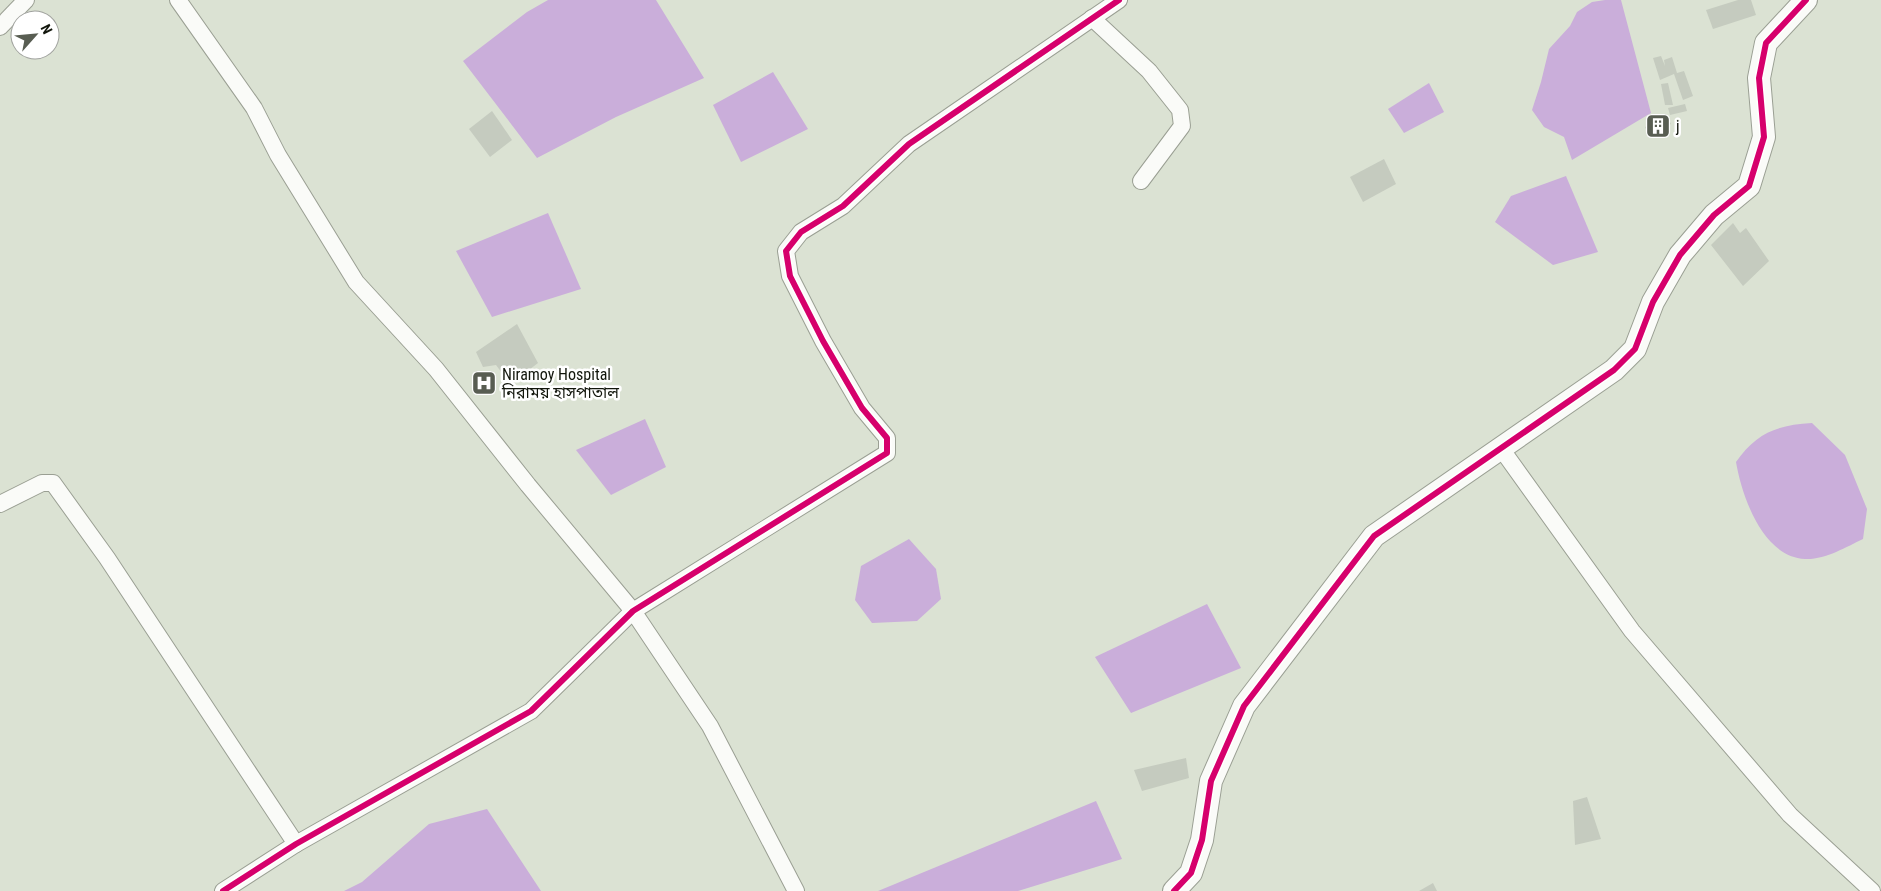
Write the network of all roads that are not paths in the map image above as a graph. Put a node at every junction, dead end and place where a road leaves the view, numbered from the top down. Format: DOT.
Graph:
graph roads {
  1 [pos="26,0"];
  2 [pos="178,0"];
  3 [pos="1119,0"];
  4 [pos="1796,4"];
  5 [pos="1092,18"];
  6 [pos="0,27"];
  7 [pos="1141,181"];
  8 [pos="1500,447"];
  9 [pos="0,504"];
  10 [pos="633,611"];
  11 [pos="296,844"];
  12 [pos="223,891"];
  13 [pos="796,891"];
  14 [pos="1174,891"];
  15 [pos="1872,891"];
  1 -- 6 [label="street"];
  2 -- 10 [label="street"];
  3 -- 5 [label="street"];
  4 -- 8 [label="street"];
  5 -- 7 [label="street"];
  5 -- 10 [label="street"];
  8 -- 14 [label="street"];
  8 -- 15 [label="street"];
  9 -- 11 [label="street"];
  10 -- 11 [label="street"];
  10 -- 13 [label="street"];
  11 -- 12 [label="street"];
}
